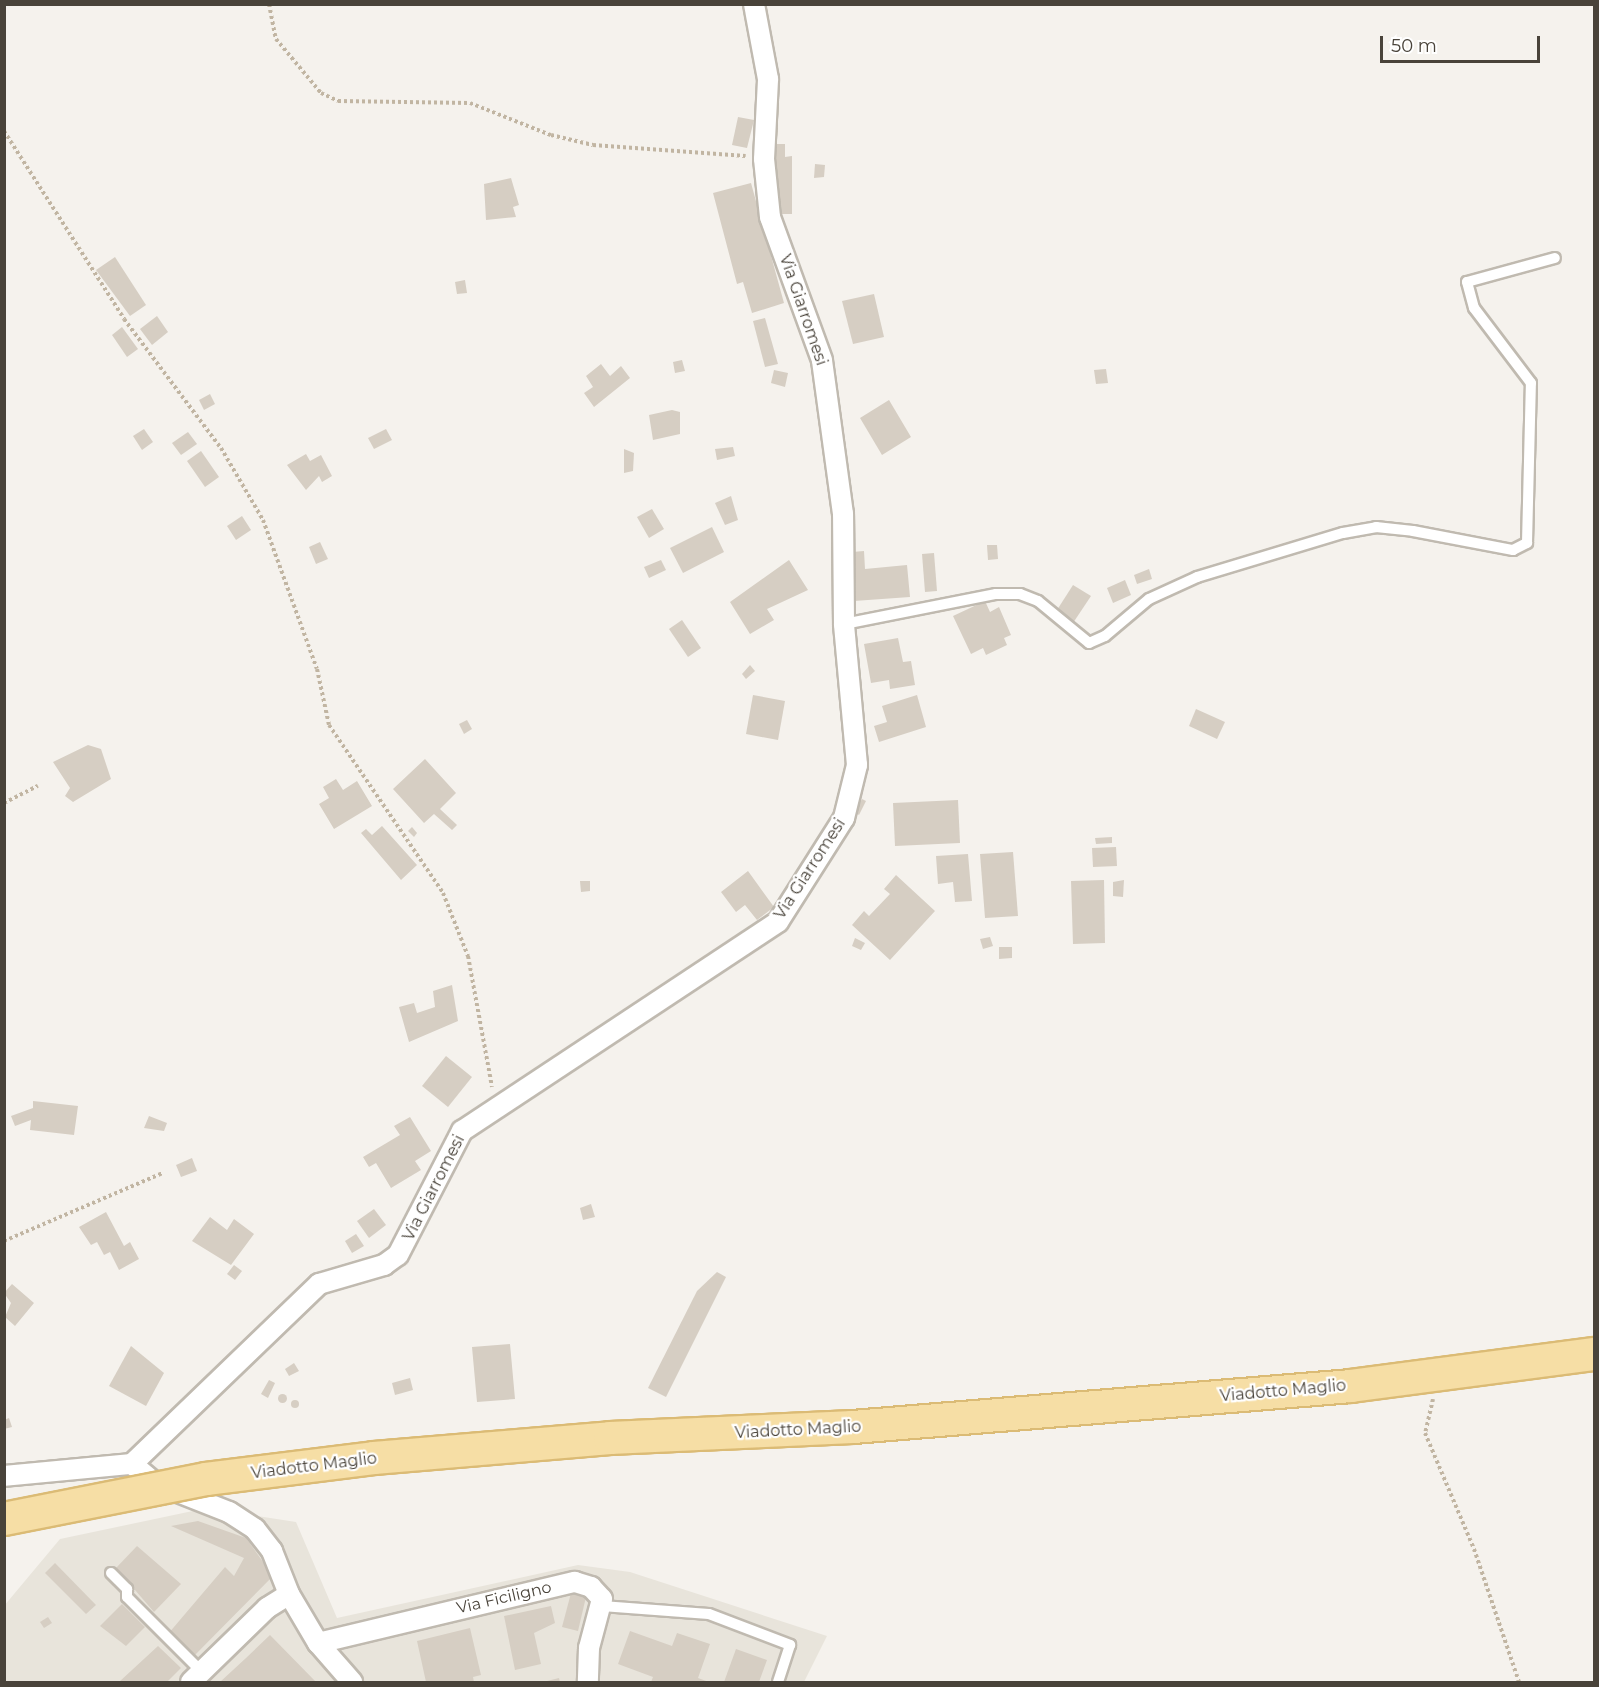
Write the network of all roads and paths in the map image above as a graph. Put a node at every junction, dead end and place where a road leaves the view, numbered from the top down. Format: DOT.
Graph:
graph roads {
  1 [pos="268,4"];
  2 [pos="754,4"];
  3 [pos="4,131"];
  4 [pos="764,159"];
  5 [pos="1555,258"];
  6 [pos="844,624"];
  7 [pos="38,786"];
  8 [pos="4,803"];
  9 [pos="496,1109"];
  10 [pos="162,1173"];
  11 [pos="4,1241"];
  12 [pos="1594,1354"];
  13 [pos="1441,1392"];
  14 [pos="132,1464"];
  15 [pos="4,1476"];
  16 [pos="4,1519"];
  17 [pos="111,1573"];
  18 [pos="289,1594"];
  19 [pos="602,1606"];
  20 [pos="318,1643"];
  21 [pos="196,1677"];
  22 [pos="352,1683"];
  23 [pos="588,1683"];
  24 [pos="778,1683"];
  25 [pos="1519,1683"];
  1 -- 4 [label="path"];
  2 -- 4 [label="street, Via Giarromesi"];
  3 -- 9 [label="path"];
  4 -- 6 [label="street, Via Giarromesi"];
  5 -- 6 [label="lane"];
  6 -- 9 [label="street, Via Giarromesi"];
  7 -- 8 [label="path"];
  9 -- 14 [label="street, Via Giarromesi"];
  10 -- 11 [label="path"];
  12 -- 16 [label="main road, Viadotto Maglio, bridge"];
  13 -- 25 [label="path"];
  14 -- 15 [label="street"];
  14 -- 18 [label="street"];
  17 -- 21 [label="lane"];
  18 -- 20 [label="street"];
  18 -- 21 [label="street"];
  19 -- 20 [label="street, Via Ficiligno"];
  19 -- 23 [label="street"];
  19 -- 24 [label="lane"];
  20 -- 22 [label="street"];
}
